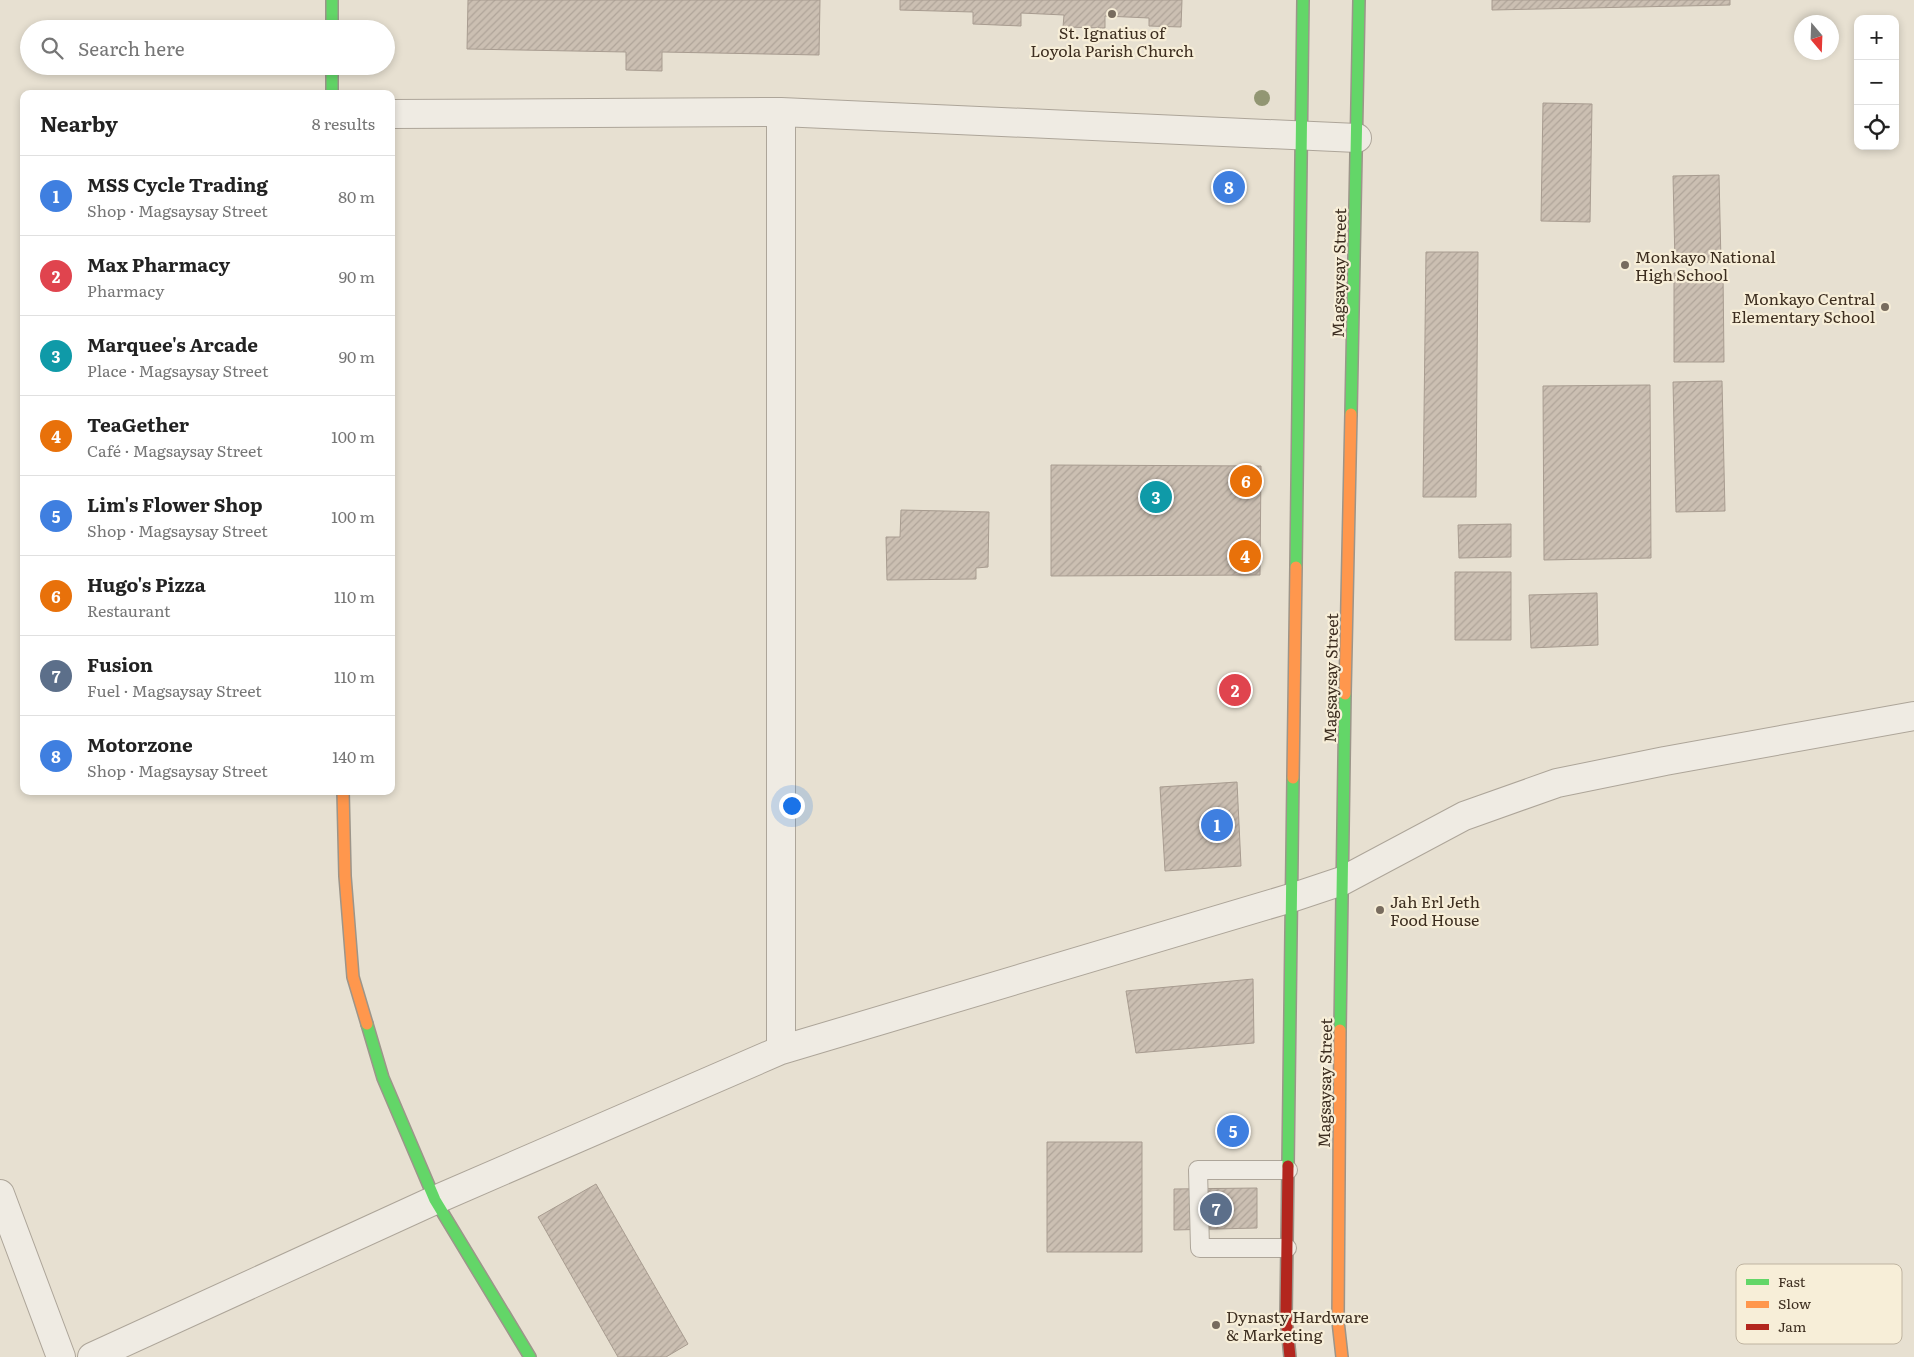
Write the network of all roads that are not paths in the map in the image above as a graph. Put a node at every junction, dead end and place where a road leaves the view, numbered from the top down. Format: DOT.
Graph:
graph roads {
  1 [pos="332,0"];
  2 [pos="1303,0"];
  3 [pos="1359,0"];
  4 [pos="332,20"];
  5 [pos="332,75"];
  6 [pos="332,90"];
  7 [pos="782,112"];
  8 [pos="395,114"];
  9 [pos="1300,136"];
  10 [pos="1357,138"];
  11 [pos="1914,716"];
  12 [pos="343,795"];
  13 [pos="1342,881"];
  14 [pos="1291,898"];
  15 [pos="781,1050"];
  16 [pos="1288,1170"];
  17 [pos="0,1194"];
  18 [pos="435,1200"];
  19 [pos="1287,1248"];
  20 [pos="61,1357"];
  21 [pos="92,1357"];
  22 [pos="530,1357"];
  23 [pos="1290,1357"];
  24 [pos="1342,1357"];
  1 -- 4 [label="main road"];
  2 -- 9 [label="main road"];
  3 -- 10 [label="main road, Magsaysay Street"];
  5 -- 6 [label="main road"];
  7 -- 8 [label="street"];
  7 -- 9 [label="street"];
  7 -- 15 [label="street"];
  9 -- 10 [label="street"];
  9 -- 14 [label="main road"];
  10 -- 13 [label="main road, Magsaysay Street"];
  11 -- 13 [label="street"];
  12 -- 18 [label="main road"];
  13 -- 14 [label="street"];
  13 -- 24 [label="main road, Magsaysay Street"];
  14 -- 15 [label="street"];
  14 -- 16 [label="main road"];
  15 -- 18 [label="street"];
  16 -- 19 [label="main road"];
  16 -- 19 [label="lane"];
  17 -- 20 [label="street"];
  18 -- 21 [label="street"];
  18 -- 22 [label="main road"];
  19 -- 23 [label="main road"];
}
